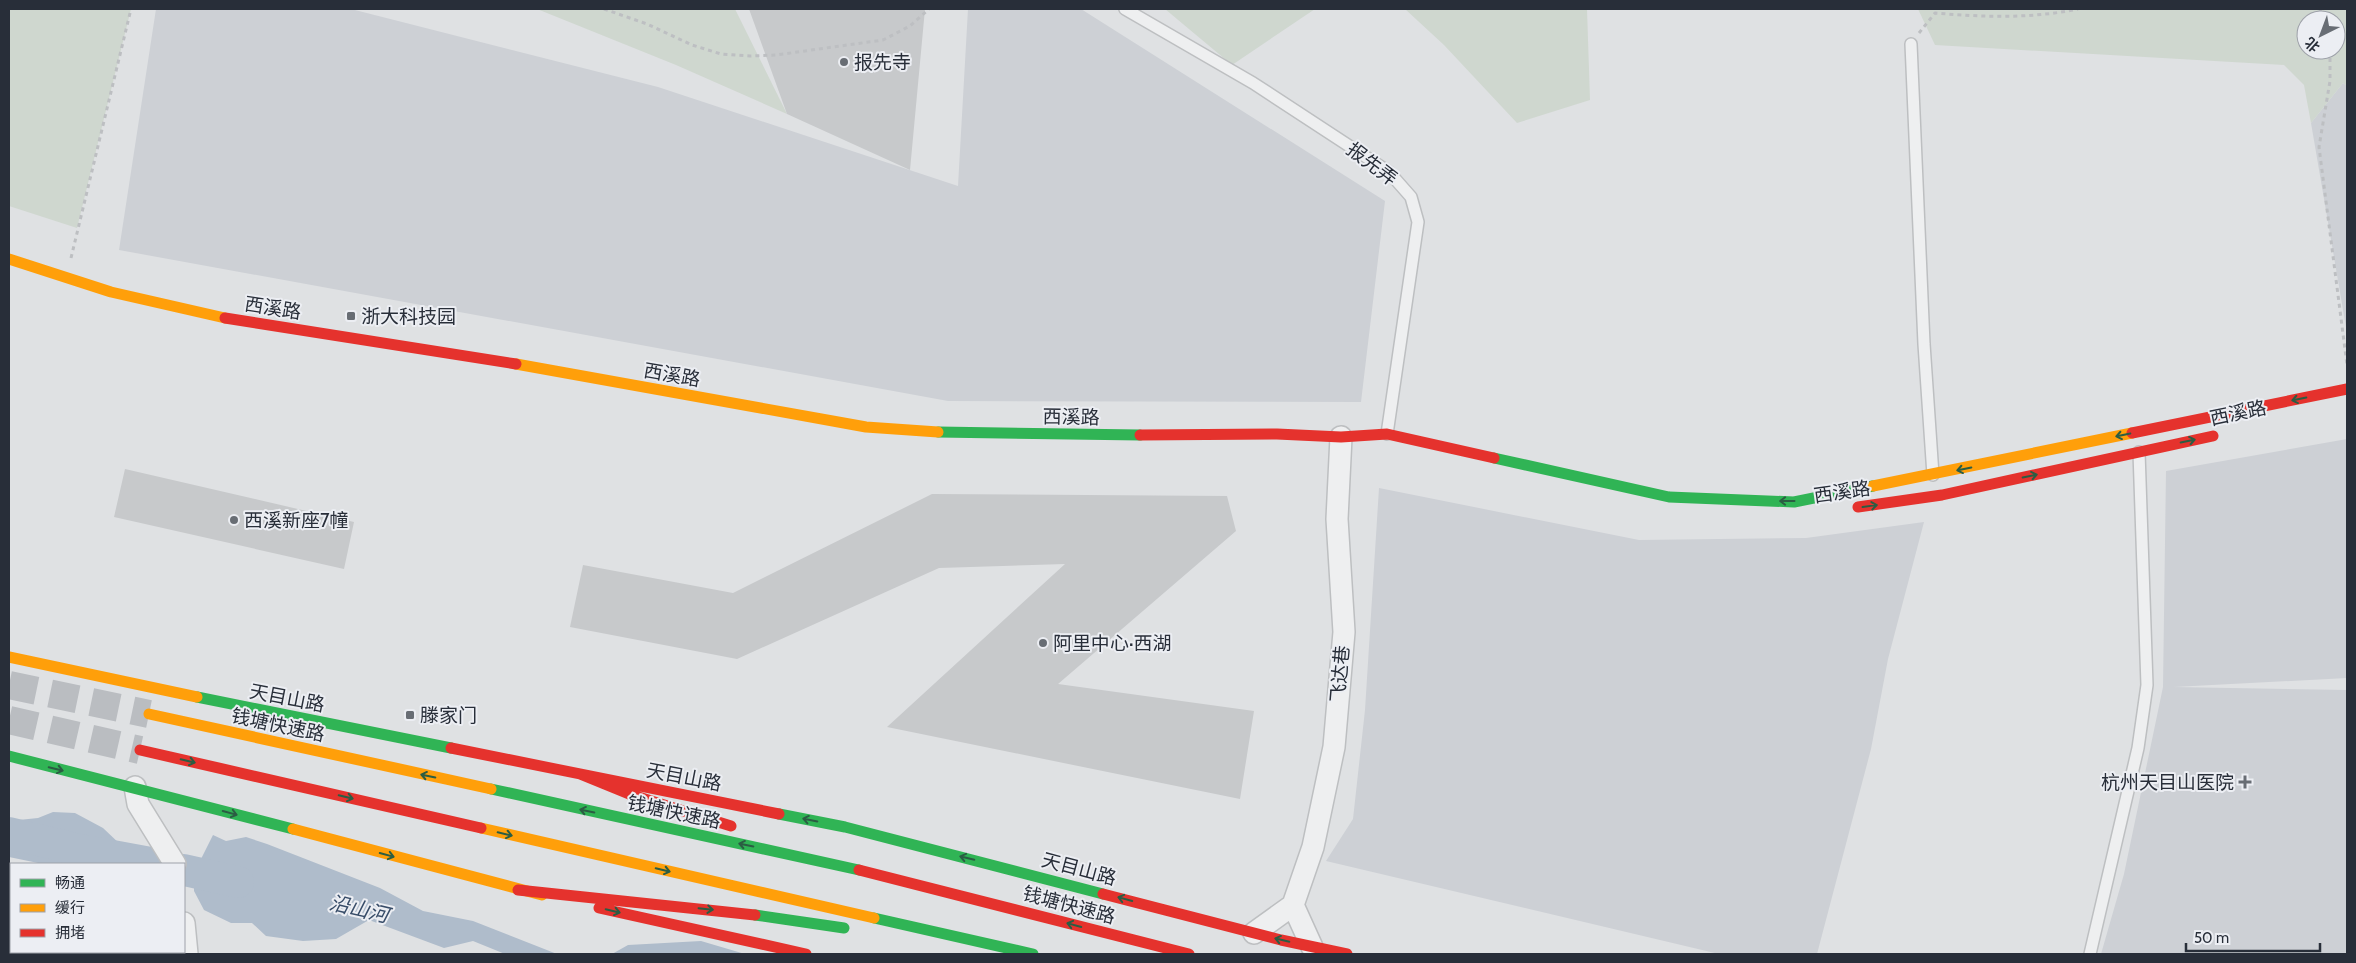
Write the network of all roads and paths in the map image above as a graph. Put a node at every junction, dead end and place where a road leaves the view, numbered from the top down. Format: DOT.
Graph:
graph roads {
  1 [pos="131,9"];
  2 [pos="604,9"];
  3 [pos="929,9"];
  4 [pos="1126,9"];
  5 [pos="2078,9"];
  6 [pos="1911,44"];
  7 [pos="2330,60"];
  8 [pos="9,260"];
  9 [pos="67,278"];
  10 [pos="2347,365"];
  11 [pos="2347,389"];
  12 [pos="2226,433"];
  13 [pos="1387,434"];
  14 [pos="1341,437"];
  15 [pos="1376,447"];
  16 [pos="2139,452"];
  17 [pos="1933,475"];
  18 [pos="1846,509"];
  19 [pos="9,657"];
  20 [pos="149,714"];
  21 [pos="140,750"];
  22 [pos="9,756"];
  23 [pos="580,774"];
  24 [pos="135,787"];
  25 [pos="740,828"];
  26 [pos="777,840"];
  27 [pos="174,863"];
  28 [pos="907,880"];
  29 [pos="518,890"];
  30 [pos="1293,905"];
  31 [pos="858,930"];
  32 [pos="185,933"];
  33 [pos="1254,933"];
  34 [pos="906,938"];
  35 [pos="1312,947"];
  36 [pos="187,954"];
  37 [pos="806,954"];
  38 [pos="1031,954"];
  39 [pos="1189,954"];
  40 [pos="1347,954"];
  41 [pos="2090,954"];
  1 -- 9 [label="path"];
  2 -- 3 [label="path"];
  4 -- 13 [label="lane, 报先弄"];
  5 -- 6 [label="path"];
  6 -- 17 [label="lane"];
  7 -- 10 [label="path"];
  8 -- 9 [label="main road, 西溪路"];
  9 -- 14 [label="main road, 西溪路"];
  11 -- 17 [label="main road, 西溪路, one-way"];
  16 -- 12 [label="main road, 西溪路, one-way"];
  13 -- 14 [label="main road, 西溪路"];
  17 -- 13 [label="main road, 西溪路, one-way"];
  14 -- 15 [label="main road, 西溪路"];
  14 -- 30 [label="street, 飞达巷"];
  18 -- 16 [label="main road, 西溪路, one-way"];
  16 -- 41 [label="lane"];
  19 -- 23 [label="main road, 天目山路"];
  28 -- 20 [label="main road, 钱塘快速路, one-way"];
  21 -- 38 [label="main road, one-way"];
  22 -- 24 [label="main road, one-way"];
  23 -- 25 [label="main road"];
  33 -- 23 [label="main road, 天目山路, one-way"];
  24 -- 27 [label="street"];
  24 -- 29 [label="main road, one-way"];
  26 -- 28 [label="main road"];
  39 -- 28 [label="main road, 钱塘快速路, one-way"];
  29 -- 31 [label="main road, one-way"];
  29 -- 37 [label="main road, one-way"];
  30 -- 33 [label="street"];
  30 -- 35 [label="street"];
  32 -- 36 [label="street"];
  35 -- 33 [label="main road, 天目山路, one-way"];
  34 -- 38 [label="main road"];
  35 -- 40 [label="main road, 天目山路"];
}
